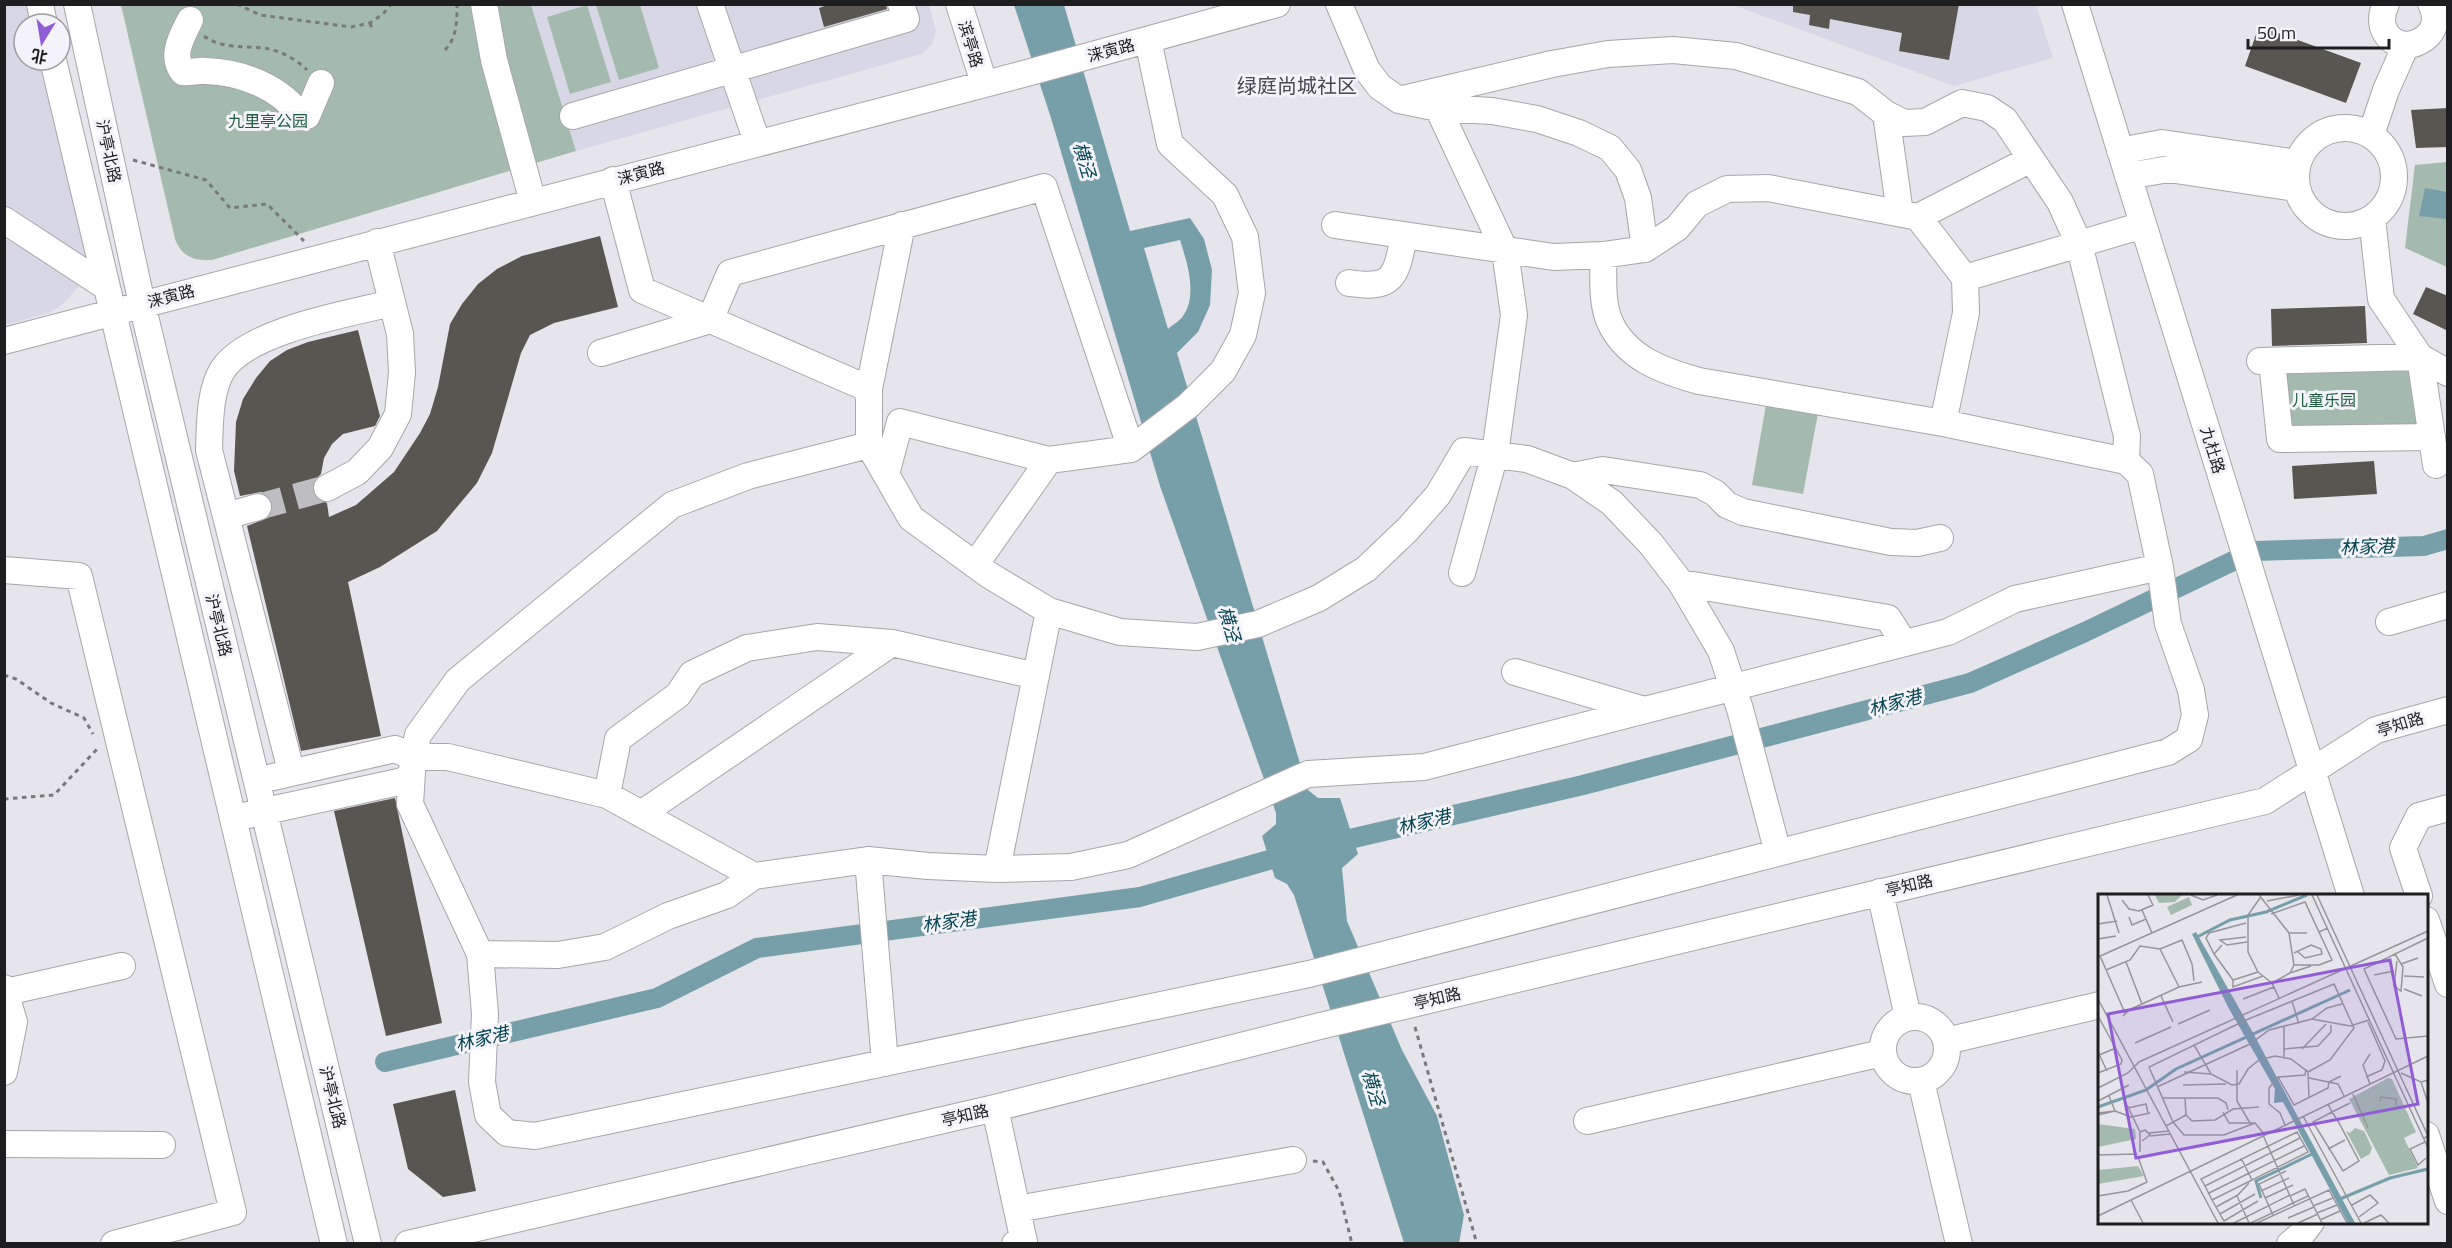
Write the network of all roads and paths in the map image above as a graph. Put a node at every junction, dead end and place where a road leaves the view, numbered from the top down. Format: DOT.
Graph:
graph roads {
  1 [pos="77,4"];
  2 [pos="237,4"];
  3 [pos="391,4"];
  4 [pos="457,4"];
  5 [pos="484,4"];
  6 [pos="710,4"];
  7 [pos="902,4"];
  8 [pos="959,4"];
  9 [pos="1277,4"];
  10 [pos="1339,4"];
  11 [pos="2075,4"];
  12 [pos="2386,4"];
  13 [pos="2432,6"];
  14 [pos="190,20"];
  15 [pos="370,23"];
  16 [pos="372,29"];
  17 [pos="2439,35"];
  18 [pos="1148,40"];
  19 [pos="2406,45"];
  20 [pos="445,50"];
  21 [pos="732,70"];
  22 [pos="56,72"];
  23 [pos="984,82"];
  24 [pos="321,83"];
  25 [pos="1399,100"];
  26 [pos="1438,108"];
  27 [pos="1886,114"];
  28 [pos="573,116"];
  29 [pos="2371,135"];
  30 [pos="757,142"];
  31 [pos="2120,151"];
  32 [pos="110,153"];
  33 [pos="2031,159"];
  34 [pos="2128,176"];
  35 [pos="2297,176"];
  36 [pos="613,180"];
  37 [pos="532,202"];
  38 [pos="1909,215"];
  39 [pos="2372,218"];
  40 [pos="4,220"];
  41 [pos="902,225"];
  42 [pos="1335,225"];
  43 [pos="2143,225"];
  44 [pos="1404,236"];
  45 [pos="377,242"];
  46 [pos="2079,244"];
  47 [pos="1645,249"];
  48 [pos="1505,251"];
  49 [pos="1603,255"];
  50 [pos="320,257"];
  51 [pos="1965,278"];
  52 [pos="1349,283"];
  53 [pos="105,286"];
  54 [pos="392,303"];
  55 [pos="142,304"];
  56 [pos="112,312"];
  57 [pos="710,320"];
  58 [pos="4,341"];
  59 [pos="601,353"];
  60 [pos="2420,357"];
  61 [pos="2448,373"];
  62 [pos="869,389"];
  63 [pos="1943,423"];
  64 [pos="2432,437"];
  65 [pos="869,445"];
  66 [pos="1131,448"];
  67 [pos="1495,454"];
  68 [pos="1049,460"];
  69 [pos="2126,461"];
  70 [pos="2436,465"];
  71 [pos="886,474"];
  72 [pos="1573,476"];
  73 [pos="327,489"];
  74 [pos="258,507"];
  75 [pos="226,516"];
  76 [pos="1940,538"];
  77 [pos="975,565"];
  78 [pos="2160,567"];
  79 [pos="4,570"];
  80 [pos="1462,573"];
  81 [pos="1681,583"];
  82 [pos="2448,605"];
  83 [pos="1049,611"];
  84 [pos="2389,622"];
  85 [pos="892,643"];
  86 [pos="1904,643"];
  87 [pos="1515,672"];
  88 [pos="4,675"];
  89 [pos="1036,676"];
  90 [pos="1737,698"];
  91 [pos="1644,710"];
  92 [pos="2448,710"];
  93 [pos="95,736"];
  94 [pos="100,746"];
  95 [pos="412,766"];
  96 [pos="290,767"];
  97 [pos="2312,771"];
  98 [pos="256,781"];
  99 [pos="226,789"];
  100 [pos="607,795"];
  101 [pos="4,799"];
  102 [pos="2448,808"];
  103 [pos="264,812"];
  104 [pos="641,814"];
  105 [pos="233,818"];
  106 [pos="1778,853"];
  107 [pos="868,860"];
  108 [pos="997,869"];
  109 [pos="754,876"];
  110 [pos="1880,892"];
  111 [pos="2350,894"];
  112 [pos="2418,894"];
  113 [pos="2428,922"];
  114 [pos="480,954"];
  115 [pos="2443,957"];
  116 [pos="122,966"];
  117 [pos="2448,984"];
  118 [pos="5,990"];
  119 [pos="1409,1005"];
  120 [pos="2098,1005"];
  121 [pos="1908,1017"];
  122 [pos="1946,1041"];
  123 [pos="1882,1053"];
  124 [pos="885,1063"];
  125 [pos="4,1072"];
  126 [pos="1921,1081"];
  127 [pos="994,1108"];
  128 [pos="1587,1121"];
  129 [pos="2428,1138"];
  130 [pos="4,1144"];
  131 [pos="162,1145"];
  132 [pos="1293,1160"];
  133 [pos="2448,1202"];
  134 [pos="1017,1209"];
  135 [pos="1022,1243"];
  136 [pos="114,1244"];
  137 [pos="334,1244"];
  138 [pos="368,1244"];
  139 [pos="408,1244"];
  140 [pos="1352,1244"];
  141 [pos="1477,1244"];
  142 [pos="1959,1244"];
  1 -- 32 [label="street, 沪亭北路"];
  2 -- 15 [label="path"];
  3 -- 15 [label="path"];
  4 -- 20 [label="path"];
  5 -- 37 [label="street"];
  6 -- 21 [label="street"];
  7 -- 21 [label="street"];
  8 -- 23 [label="street, 滨亭路"];
  9 -- 18 [label="street, 涞寅路"];
  10 -- 25 [label="street"];
  11 -- 31 [label="street, 九杜路"];
  12 -- 19 [label="street"];
  13 -- 17 [label="street"];
  14 -- 24 [label="path"];
  14 -- 24 [label="street"];
  15 -- 16 [label="path"];
  17 -- 19 [label="street"];
  18 -- 23 [label="street, 涞寅路"];
  18 -- 66 [label="street"];
  19 -- 29 [label="street"];
  21 -- 28 [label="street"];
  21 -- 30 [label="street"];
  22 -- 53 [label="street, 沪亭北路"];
  23 -- 30 [label="street, 涞寅路"];
  25 -- 26 [label="street"];
  25 -- 27 [label="street"];
  26 -- 47 [label="street"];
  26 -- 48 [label="street"];
  27 -- 33 [label="street"];
  27 -- 38 [label="street"];
  29 -- 35 [label="street"];
  29 -- 39 [label="street"];
  30 -- 36 [label="street, 涞寅路"];
  31 -- 34 [label="street, 九杜路"];
  31 -- 35 [label="street"];
  32 -- 50 [label="path"];
  32 -- 55 [label="street, 沪亭北路"];
  33 -- 38 [label="street"];
  33 -- 46 [label="street"];
  34 -- 35 [label="street"];
  34 -- 43 [label="street, 九杜路"];
  35 -- 39 [label="street"];
  36 -- 37 [label="street, 涞寅路"];
  36 -- 57 [label="street"];
  37 -- 45 [label="street, 涞寅路"];
  38 -- 47 [label="street"];
  38 -- 51 [label="street"];
  39 -- 60 [label="street"];
  40 -- 53 [label="street"];
  41 -- 57 [label="street"];
  41 -- 62 [label="street"];
  41 -- 66 [label="street"];
  42 -- 44 [label="street"];
  43 -- 46 [label="street"];
  43 -- 97 [label="street, 九杜路"];
  44 -- 48 [label="street"];
  44 -- 52 [label="street"];
  45 -- 50 [label="street, 涞寅路"];
  45 -- 54 [label="street"];
  46 -- 51 [label="street"];
  46 -- 69 [label="street"];
  47 -- 49 [label="street"];
  48 -- 49 [label="street"];
  48 -- 67 [label="street"];
  49 -- 63 [label="street"];
  50 -- 55 [label="street, 涞寅路"];
  51 -- 63 [label="street"];
  53 -- 56 [label="street, 沪亭北路"];
  54 -- 73 [label="street"];
  54 -- 75 [label="street"];
  55 -- 56 [label="street, 涞寅路"];
  55 -- 98 [label="street, 沪亭北路"];
  56 -- 58 [label="street, 涞寅路"];
  56 -- 99 [label="street, 沪亭北路"];
  57 -- 59 [label="street"];
  57 -- 62 [label="street"];
  60 -- 61 [label="street"];
  60 -- 64 [label="street"];
  60 -- 64 [label="street"];
  62 -- 65 [label="street"];
  63 -- 69 [label="street"];
  64 -- 70 [label="street"];
  65 -- 71 [label="street"];
  65 -- 95 [label="street"];
  66 -- 68 [label="street"];
  67 -- 72 [label="street"];
  67 -- 80 [label="street"];
  67 -- 83 [label="street"];
  68 -- 71 [label="street"];
  68 -- 77 [label="street"];
  69 -- 78 [label="street"];
  71 -- 77 [label="street"];
  72 -- 76 [label="street"];
  72 -- 81 [label="street"];
  74 -- 75 [label="street"];
  75 -- 96 [label="street"];
  77 -- 83 [label="street"];
  78 -- 86 [label="street"];
  78 -- 106 [label="street"];
  79 -- 136 [label="street"];
  81 -- 86 [label="street"];
  81 -- 90 [label="street"];
  82 -- 84 [label="street"];
  83 -- 89 [label="street"];
  85 -- 89 [label="street"];
  85 -- 100 [label="street"];
  85 -- 104 [label="street"];
  86 -- 90 [label="street"];
  87 -- 91 [label="street"];
  88 -- 93 [label="path"];
  89 -- 108 [label="street"];
  90 -- 91 [label="street"];
  90 -- 106 [label="street"];
  91 -- 108 [label="street"];
  92 -- 97 [label="street, 亭知路"];
  94 -- 101 [label="path"];
  95 -- 98 [label="street"];
  95 -- 100 [label="street"];
  95 -- 103 [label="street"];
  95 -- 114 [label="street"];
  97 -- 110 [label="street, 亭知路"];
  97 -- 111 [label="street, 九杜路"];
  98 -- 99 [label="street"];
  98 -- 103 [label="street, 沪亭北路"];
  99 -- 105 [label="street, 沪亭北路"];
  100 -- 104 [label="street"];
  102 -- 112 [label="street"];
  103 -- 105 [label="street"];
  103 -- 138 [label="street, 沪亭北路"];
  104 -- 109 [label="street"];
  105 -- 137 [label="street, 沪亭北路"];
  106 -- 124 [label="street"];
  107 -- 108 [label="street"];
  107 -- 109 [label="street"];
  107 -- 124 [label="street"];
  109 -- 114 [label="street"];
  110 -- 119 [label="street, 亭知路"];
  110 -- 121 [label="street"];
  113 -- 115 [label="street"];
  114 -- 124 [label="street"];
  115 -- 117 [label="street"];
  116 -- 118 [label="street"];
  118 -- 125 [label="street"];
  119 -- 127 [label="street, 亭知路"];
  119 -- 141 [label="path"];
  120 -- 122 [label="street"];
  121 -- 122 [label="street"];
  121 -- 123 [label="street"];
  122 -- 126 [label="street"];
  123 -- 126 [label="street"];
  123 -- 128 [label="street"];
  126 -- 142 [label="street"];
  127 -- 134 [label="street"];
  127 -- 139 [label="street, 亭知路"];
  129 -- 133 [label="street"];
  130 -- 131 [label="street"];
  132 -- 134 [label="street"];
  132 -- 140 [label="path"];
  134 -- 135 [label="street"];
}
